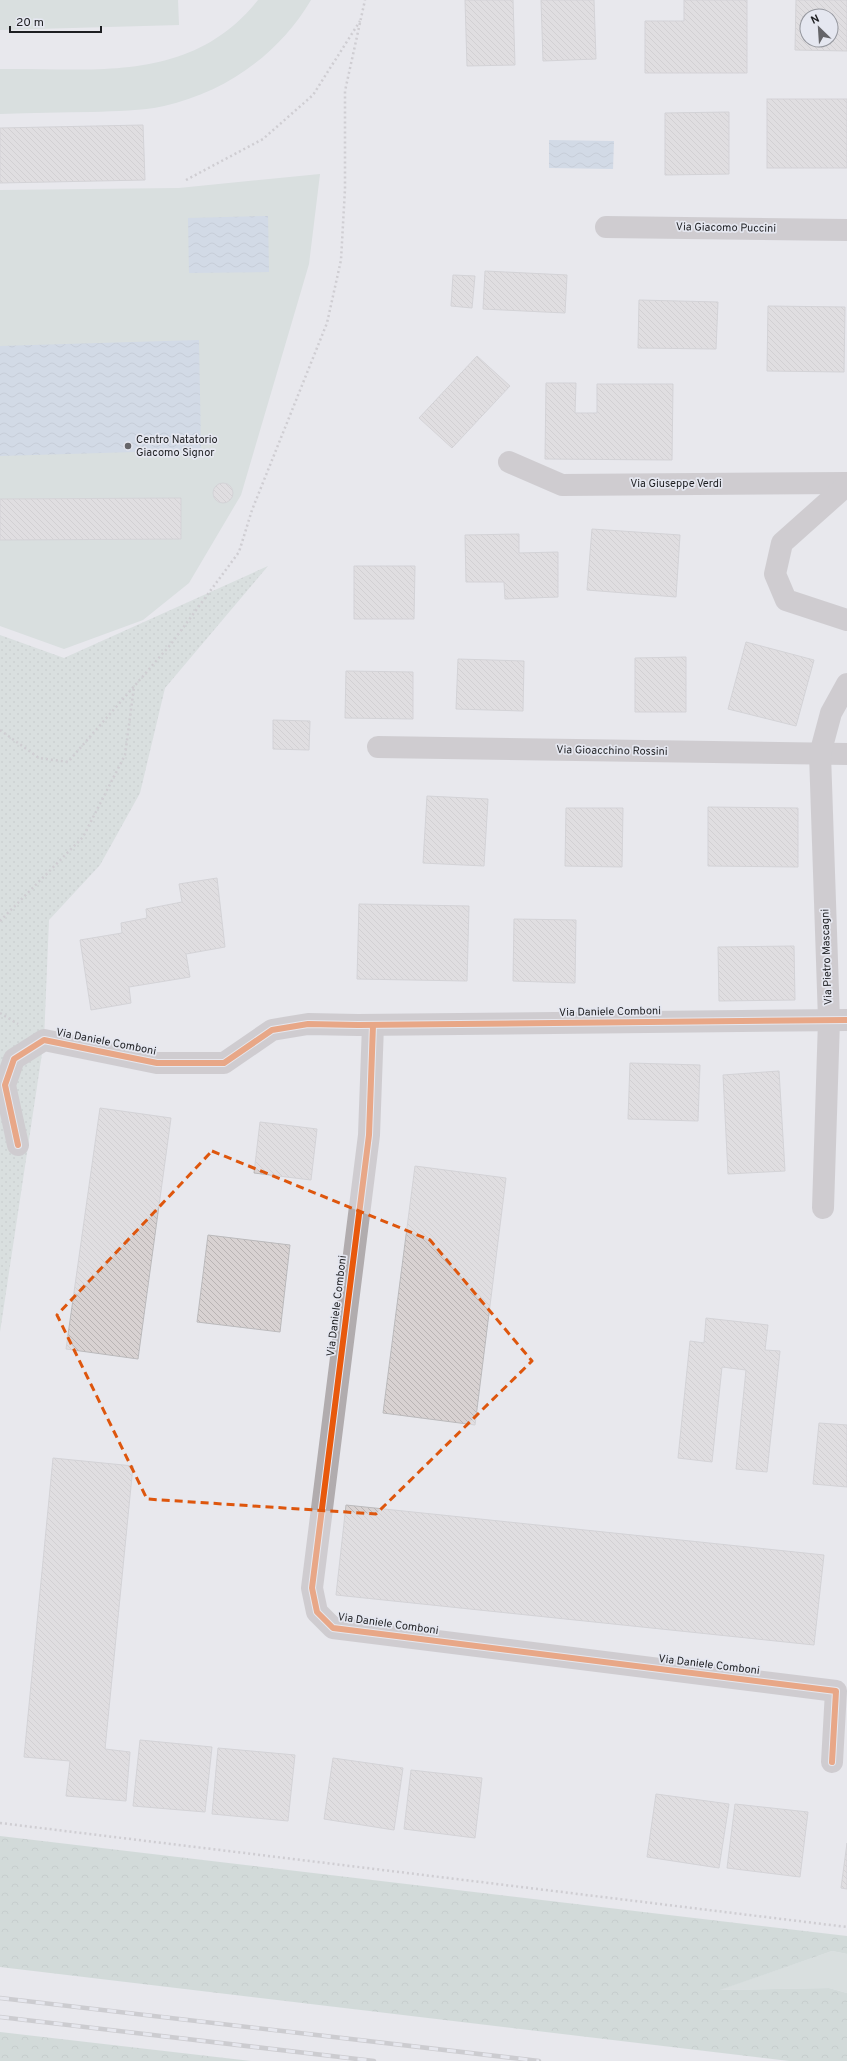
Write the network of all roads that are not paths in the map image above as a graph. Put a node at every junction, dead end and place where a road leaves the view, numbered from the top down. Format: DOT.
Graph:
graph roads {
  1 [pos="606,227"];
  2 [pos="847,230"];
  3 [pos="509,462"];
  4 [pos="847,484"];
  5 [pos="847,620"];
  6 [pos="847,684"];
  7 [pos="378,748"];
  8 [pos="820,754"];
  9 [pos="847,754"];
  10 [pos="838,1020"];
  11 [pos="373,1025"];
  12 [pos="18,1144"];
  13 [pos="823,1208"];
  14 [pos="832,1762"];
  1 -- 2 [label="street, Via Giacomo Puccini"];
  3 -- 4 [label="street, Via Giuseppe Verdi"];
  4 -- 5 [label="street"];
  6 -- 8 [label="street, Via Pietro Mascagni"];
  7 -- 8 [label="street, Via Gioacchino Rossini"];
  8 -- 9 [label="street, Via Gioacchino Rossini"];
  8 -- 10 [label="street, Via Pietro Mascagni"];
  10 -- 11 [label="street, Via Daniele Comboni"];
  10 -- 13 [label="street, Via Pietro Mascagni"];
  11 -- 12 [label="street, Via Daniele Comboni"];
  11 -- 14 [label="street, Via Daniele Comboni"];
}
